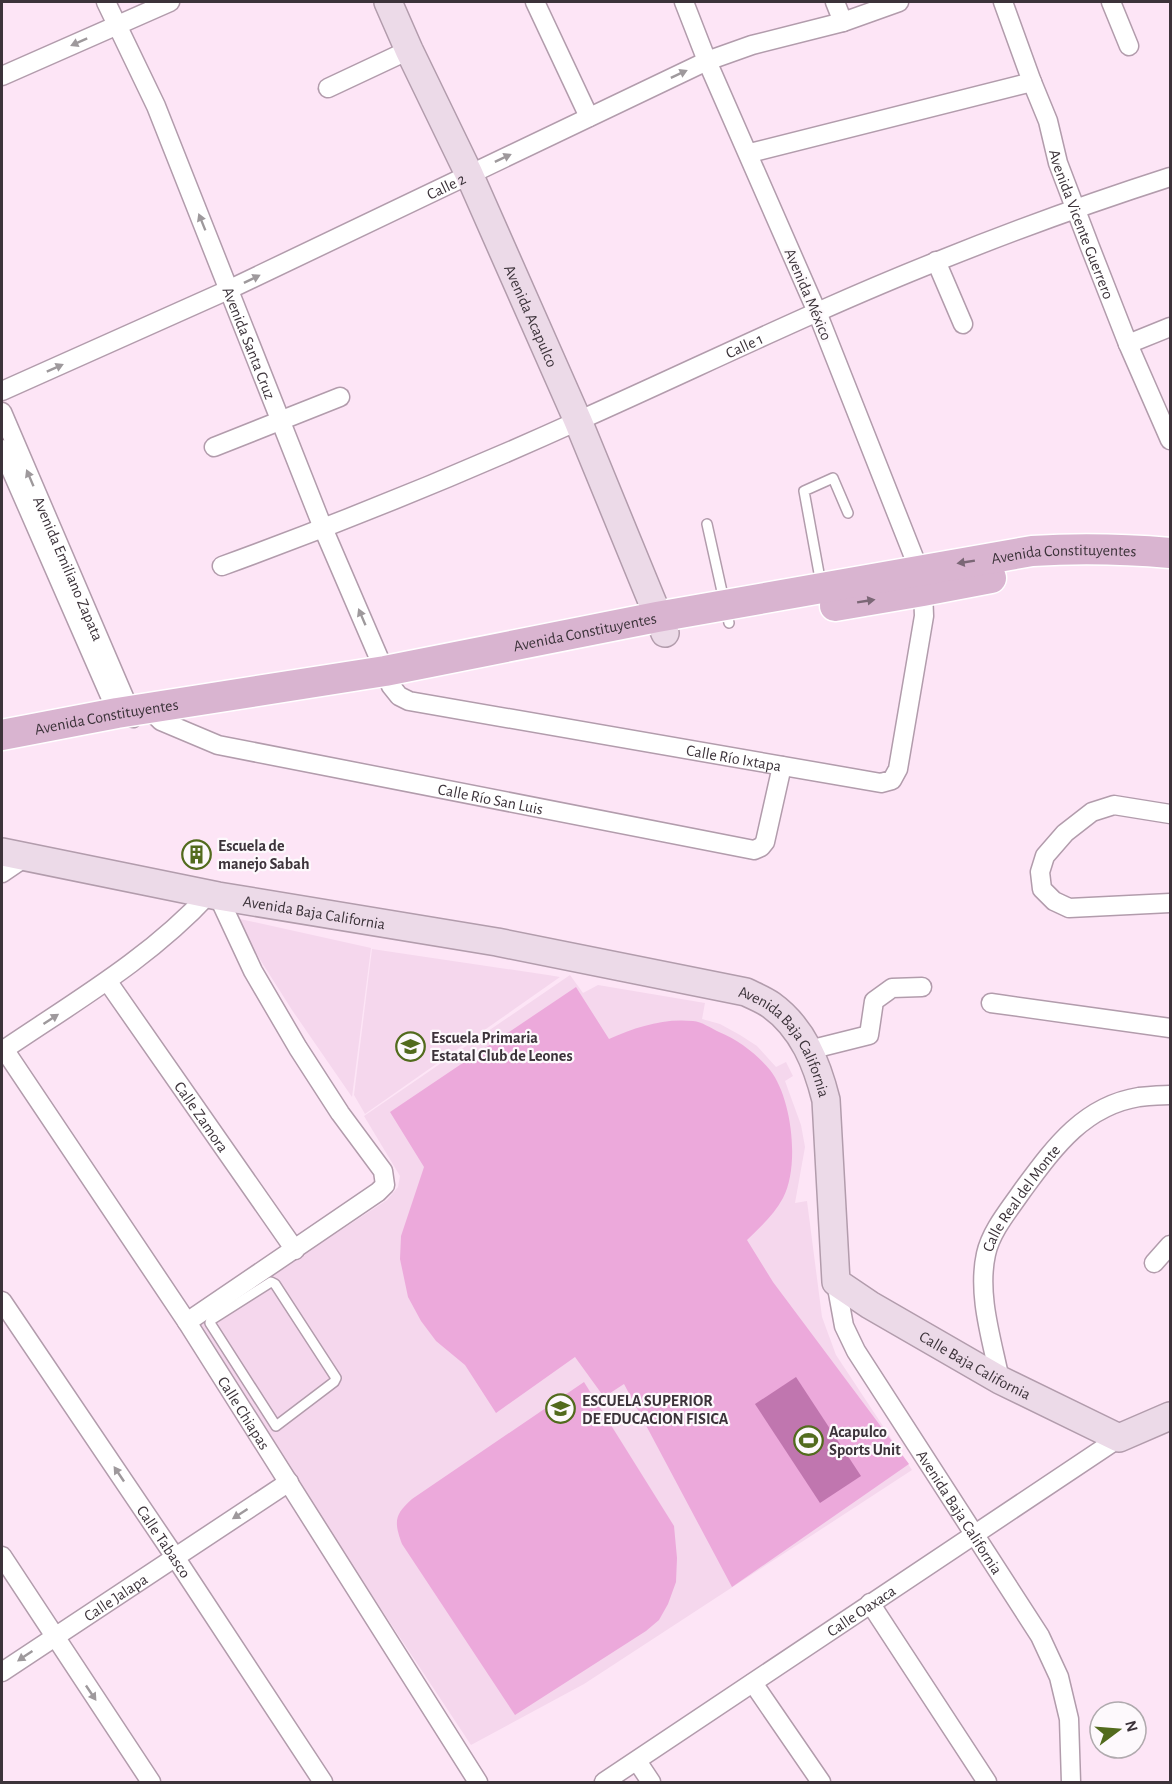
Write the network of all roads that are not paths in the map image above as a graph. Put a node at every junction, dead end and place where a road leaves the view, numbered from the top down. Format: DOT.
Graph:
graph roads {
  1 [pos="106,2"];
  2 [pos="170,2"];
  3 [pos="388,2"];
  4 [pos="535,2"];
  5 [pos="684,2"];
  6 [pos="835,2"];
  7 [pos="899,2"];
  8 [pos="1003,2"];
  9 [pos="1111,2"];
  10 [pos="843,22"];
  11 [pos="117,25"];
  12 [pos="1130,46"];
  13 [pos="409,50"];
  14 [pos="707,61"];
  15 [pos="2,76"];
  16 [pos="1032,82"];
  17 [pos="328,88"];
  18 [pos="589,117"];
  19 [pos="750,153"];
  20 [pos="469,174"];
  21 [pos="1170,177"];
  22 [pos="1075,208"];
  23 [pos="936,261"];
  24 [pos="228,290"];
  25 [pos="818,312"];
  26 [pos="963,324"];
  27 [pos="1170,327"];
  28 [pos="1128,344"];
  29 [pos="2,391"];
  30 [pos="340,397"];
  31 [pos="2,412"];
  32 [pos="279,420"];
  33 [pos="579,421"];
  34 [pos="1170,438"];
  35 [pos="214,447"];
  36 [pos="2,449"];
  37 [pos="848,513"];
  38 [pos="707,524"];
  39 [pos="323,528"];
  40 [pos="1170,553"];
  41 [pos="222,566"];
  42 [pos="1170,573"];
  43 [pos="921,581"];
  44 [pos="823,593"];
  45 [pos="727,614"];
  46 [pos="661,625"];
  47 [pos="388,678"];
  48 [pos="136,717"];
  49 [pos="2,735"];
  50 [pos="2,750"];
  51 [pos="782,766"];
  52 [pos="1170,814"];
  53 [pos="13,855"];
  54 [pos="2,873"];
  55 [pos="214,895"];
  56 [pos="1170,903"];
  57 [pos="108,982"];
  58 [pos="922,987"];
  59 [pos="992,1003"];
  60 [pos="1170,1028"];
  61 [pos="3,1050"];
  62 [pos="809,1050"];
  63 [pos="1170,1095"];
  64 [pos="1170,1245"];
  65 [pos="295,1250"];
  66 [pos="1154,1263"];
  67 [pos="836,1282"];
  68 [pos="2,1300"];
  69 [pos="187,1322"];
  70 [pos="1000,1380"];
  71 [pos="1170,1416"];
  72 [pos="276,1426"];
  73 [pos="260,1437"];
  74 [pos="1119,1438"];
  75 [pos="289,1482"];
  76 [pos="973,1535"];
  77 [pos="2,1556"];
  78 [pos="175,1557"];
  79 [pos="870,1603"];
  80 [pos="53,1636"];
  81 [pos="2,1672"];
  82 [pos="753,1683"];
  83 [pos="637,1761"];
  84 [pos="151,1782"];
  85 [pos="323,1782"];
  86 [pos="478,1782"];
  87 [pos="604,1782"];
  88 [pos="651,1782"];
  89 [pos="821,1782"];
  90 [pos="987,1782"];
  91 [pos="1071,1782"];
  1 -- 11 [label="street, Avenida Santa Cruz"];
  2 -- 11 [label="street"];
  3 -- 13 [label="main road, Avenida Acapulco"];
  4 -- 18 [label="street"];
  5 -- 14 [label="street, Avenida México"];
  6 -- 10 [label="street"];
  7 -- 10 [label="street, Calle 2"];
  8 -- 16 [label="street, Avenida Vicente Guerrero"];
  9 -- 12 [label="street"];
  10 -- 14 [label="street, Calle 2"];
  11 -- 15 [label="street, one-way"];
  24 -- 11 [label="street, Avenida Santa Cruz, one-way"];
  13 -- 17 [label="street"];
  13 -- 20 [label="main road, Avenida Acapulco"];
  18 -- 14 [label="street, Calle 2, one-way"];
  14 -- 19 [label="street, Avenida México"];
  16 -- 19 [label="street"];
  16 -- 22 [label="street, Avenida Vicente Guerrero"];
  20 -- 18 [label="street, Calle 2, one-way"];
  19 -- 25 [label="street, Avenida México"];
  24 -- 20 [label="street, Calle 2, one-way"];
  20 -- 33 [label="main road, Avenida Acapulco"];
  21 -- 22 [label="street, Calle 1"];
  22 -- 23 [label="street, Calle 1"];
  22 -- 28 [label="street, Avenida Vicente Guerrero"];
  23 -- 25 [label="street, Calle 1"];
  23 -- 26 [label="street"];
  29 -- 24 [label="street, Calle 2, one-way"];
  24 -- 32 [label="street, Avenida Santa Cruz"];
  25 -- 33 [label="street, Calle 1"];
  25 -- 43 [label="street, Avenida México"];
  27 -- 28 [label="street"];
  28 -- 34 [label="street, Avenida Vicente Guerrero"];
  30 -- 32 [label="street"];
  48 -- 31 [label="street, Avenida Emiliano Zapata, one-way"];
  32 -- 35 [label="street"];
  32 -- 39 [label="street, Avenida Santa Cruz"];
  33 -- 39 [label="street, Calle 1"];
  33 -- 46 [label="main road, Avenida Acapulco"];
  36 -- 48 [label="street, Avenida Emiliano Zapata"];
  37 -- 44 [label="lane"];
  38 -- 45 [label="lane"];
  39 -- 41 [label="street, Calle 1"];
  47 -- 39 [label="street, Avenida Santa Cruz, one-way"];
  40 -- 43 [label="main road, Avenida Constituyentes, one-way"];
  42 -- 43 [label="main road, Avenida Constituyentes"];
  43 -- 44 [label="main road, Avenida Constituyentes"];
  45 -- 43 [label="main road, Avenida Constituyentes, one-way"];
  43 -- 51 [label="street, Calle Río Ixtapa"];
  44 -- 45 [label="main road, Avenida Constituyentes"];
  45 -- 46 [label="main road, Avenida Constituyentes"];
  46 -- 47 [label="main road, Avenida Constituyentes"];
  47 -- 48 [label="main road, Avenida Constituyentes"];
  47 -- 51 [label="street, Calle Río Ixtapa"];
  48 -- 49 [label="main road, Avenida Constituyentes"];
  48 -- 50 [label="main road, Avenida Constituyentes"];
  48 -- 51 [label="street, Calle Río San Luis"];
  52 -- 56 [label="street"];
  53 -- 54 [label="street"];
  53 -- 55 [label="main road, Avenida Baja California"];
  55 -- 57 [label="street"];
  55 -- 62 [label="main road, Avenida Baja California"];
  55 -- 65 [label="street"];
  61 -- 57 [label="street, one-way"];
  57 -- 65 [label="street, Calle Zamora"];
  58 -- 62 [label="street"];
  59 -- 60 [label="street"];
  61 -- 69 [label="street, Calle Chiapas"];
  62 -- 67 [label="main road, Avenida Baja California"];
  63 -- 70 [label="street, Calle Real del Monte"];
  64 -- 66 [label="street"];
  65 -- 69 [label="street"];
  67 -- 70 [label="main road, Calle Baja California"];
  67 -- 76 [label="street, Avenida Baja California"];
  78 -- 68 [label="street, Calle Tabasco, one-way"];
  69 -- 73 [label="street, Calle Chiapas"];
  70 -- 74 [label="main road, Calle Baja California"];
  71 -- 74 [label="main road"];
  72 -- 72 [label="lane"];
  72 -- 73 [label="lane"];
  73 -- 75 [label="street, Calle Chiapas"];
  74 -- 76 [label="street, Calle Oaxaca"];
  75 -- 78 [label="street, Calle Jalapa, one-way"];
  75 -- 86 [label="street, Calle Chiapas"];
  76 -- 79 [label="street, Calle Oaxaca"];
  76 -- 91 [label="street, Avenida Baja California"];
  77 -- 80 [label="street"];
  78 -- 80 [label="street, Calle Jalapa"];
  78 -- 85 [label="street, Calle Tabasco"];
  79 -- 82 [label="street, Calle Oaxaca"];
  79 -- 90 [label="street"];
  80 -- 81 [label="street, Calle Jalapa, one-way"];
  80 -- 84 [label="street, one-way"];
  82 -- 83 [label="street, Calle Oaxaca"];
  82 -- 89 [label="street"];
  83 -- 87 [label="street, Calle Oaxaca"];
  83 -- 88 [label="street"];
}
